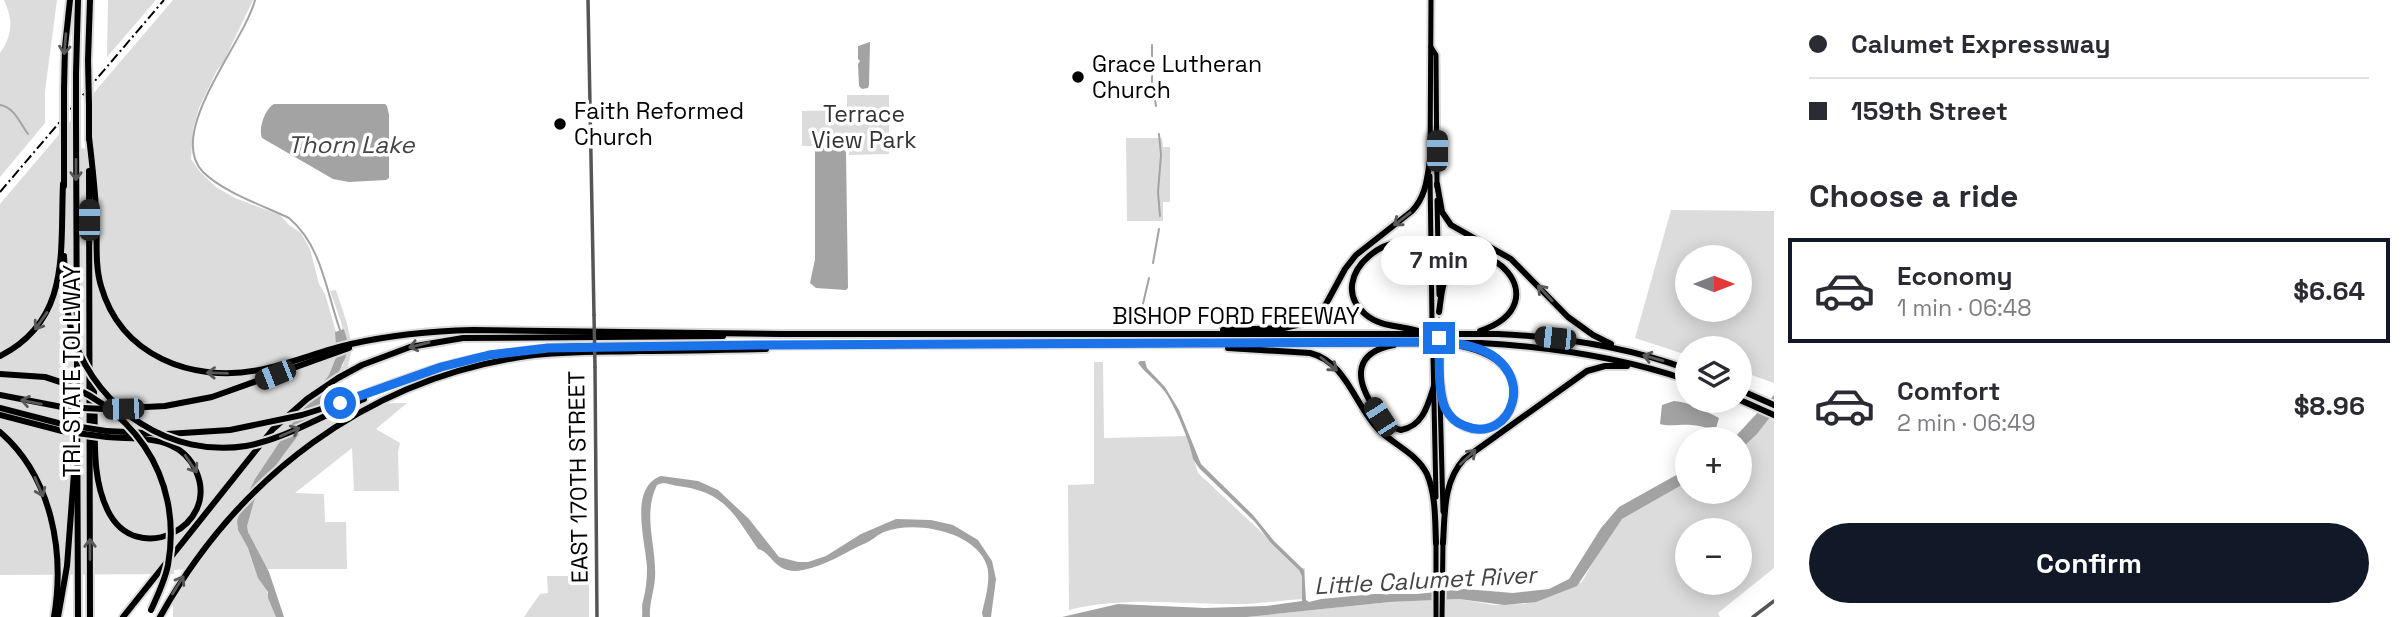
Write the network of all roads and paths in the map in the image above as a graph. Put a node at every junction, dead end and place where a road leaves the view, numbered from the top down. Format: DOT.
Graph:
graph roads {
  1 [pos="70,0"];
  2 [pos="78,0"];
  3 [pos="90,0"];
  4 [pos="588,0"];
  5 [pos="1431,0"];
  6 [pos="1432,47"];
  7 [pos="1430,130"];
  8 [pos="1437,130"];
  9 [pos="89,137"];
  10 [pos="1430,160"];
  11 [pos="64,184"];
  12 [pos="1437,184"];
  13 [pos="1432,281"];
  14 [pos="1437,317"];
  15 [pos="1473,333"];
  16 [pos="780,334"];
  17 [pos="1186,334"];
  18 [pos="1426,334"];
  19 [pos="1410,342"];
  20 [pos="1449,342"];
  21 [pos="1167,344"];
  22 [pos="835,345"];
  23 [pos="89,348"];
  24 [pos="1618,349"];
  25 [pos="330,351"];
  26 [pos="0,356"];
  27 [pos="1436,356"];
  28 [pos="1638,365"];
  29 [pos="1675,366"];
  30 [pos="0,374"];
  31 [pos="1675,376"];
  32 [pos="1440,380"];
  33 [pos="1434,386"];
  34 [pos="0,395"];
  35 [pos="1752,396"];
  36 [pos="1774,405"];
  37 [pos="340,406"];
  38 [pos="1752,406"];
  39 [pos="0,408"];
  40 [pos="0,415"];
  41 [pos="1774,415"];
  42 [pos="62,427"];
  43 [pos="0,432"];
  44 [pos="106,434"];
  45 [pos="78,446"];
  46 [pos="1440,543"];
  47 [pos="1774,601"];
  48 [pos="150,614"];
  49 [pos="56,617"];
  50 [pos="78,617"];
  51 [pos="90,617"];
  52 [pos="123,617"];
  53 [pos="160,617"];
  54 [pos="597,617"];
  55 [pos="1439,617"];
  56 [pos="1753,617"];
  1 -- 11 [label="highway, one-way, bridge"];
  2 -- 45 [label="highway, TRI-STATE TOLLWAY, one-way, bridge"];
  3 -- 9 [label="highway, TRI-STATE TOLLWAY, bridge"];
  4 -- 54 [label="street, EAST 170TH STREET, bridge"];
  5 -- 6 [label="main road"];
  6 -- 7 [label="main road"];
  6 -- 8 [label="main road"];
  7 -- 8 [label="main road"];
  7 -- 10 [label="main road"];
  8 -- 12 [label="main road"];
  9 -- 23 [label="highway, TRI-STATE TOLLWAY"];
  25 -- 9 [label="highway, one-way"];
  10 -- 13 [label="main road"];
  10 -- 17 [label="highway, one-way"];
  11 -- 26 [label="highway, one-way"];
  11 -- 37 [label="highway, one-way, bridge"];
  12 -- 14 [label="main road"];
  24 -- 12 [label="highway, one-way"];
  13 -- 14 [label="main road"];
  13 -- 18 [label="highway"];
  14 -- 15 [label="highway"];
  14 -- 27 [label="main road, bridge"];
  15 -- 18 [label="highway, BISHOP FORD FREEWAY"];
  15 -- 24 [label="highway, BISHOP FORD FREEWAY"];
  16 -- 17 [label="highway, BISHOP FORD FREEWAY"];
  16 -- 25 [label="highway"];
  16 -- 52 [label="highway, one-way"];
  17 -- 18 [label="highway, BISHOP FORD FREEWAY"];
  19 -- 20 [label="highway, BISHOP FORD FREEWAY"];
  19 -- 21 [label="highway, BISHOP FORD FREEWAY"];
  19 -- 33 [label="highway"];
  20 -- 28 [label="highway, BISHOP FORD FREEWAY"];
  20 -- 32 [label="highway"];
  21 -- 22 [label="highway, BISHOP FORD FREEWAY"];
  21 -- 46 [label="highway, one-way"];
  22 -- 37 [label="highway"];
  53 -- 22 [label="highway, one-way"];
  44 -- 23 [label="highway, one-way"];
  51 -- 23 [label="highway, TRI-STATE TOLLWAY, one-way"];
  29 -- 24 [label="highway, BISHOP FORD FREEWAY, one-way"];
  25 -- 34 [label="highway, one-way, bridge"];
  27 -- 32 [label="main road"];
  27 -- 33 [label="main road"];
  28 -- 31 [label="highway, BISHOP FORD FREEWAY"];
  46 -- 28 [label="highway, one-way"];
  30 -- 48 [label="highway, bridge"];
  32 -- 46 [label="main road"];
  33 -- 46 [label="main road"];
  35 -- 36 [label="highway"];
  37 -- 44 [label="highway, bridge"];
  38 -- 41 [label="highway"];
  39 -- 42 [label="highway"];
  40 -- 42 [label="highway"];
  42 -- 44 [label="highway, bridge"];
  43 -- 49 [label="highway, one-way"];
  45 -- 49 [label="highway"];
  45 -- 50 [label="highway, TRI-STATE TOLLWAY"];
  46 -- 55 [label="main road"];
  47 -- 56 [label="street"];
}
